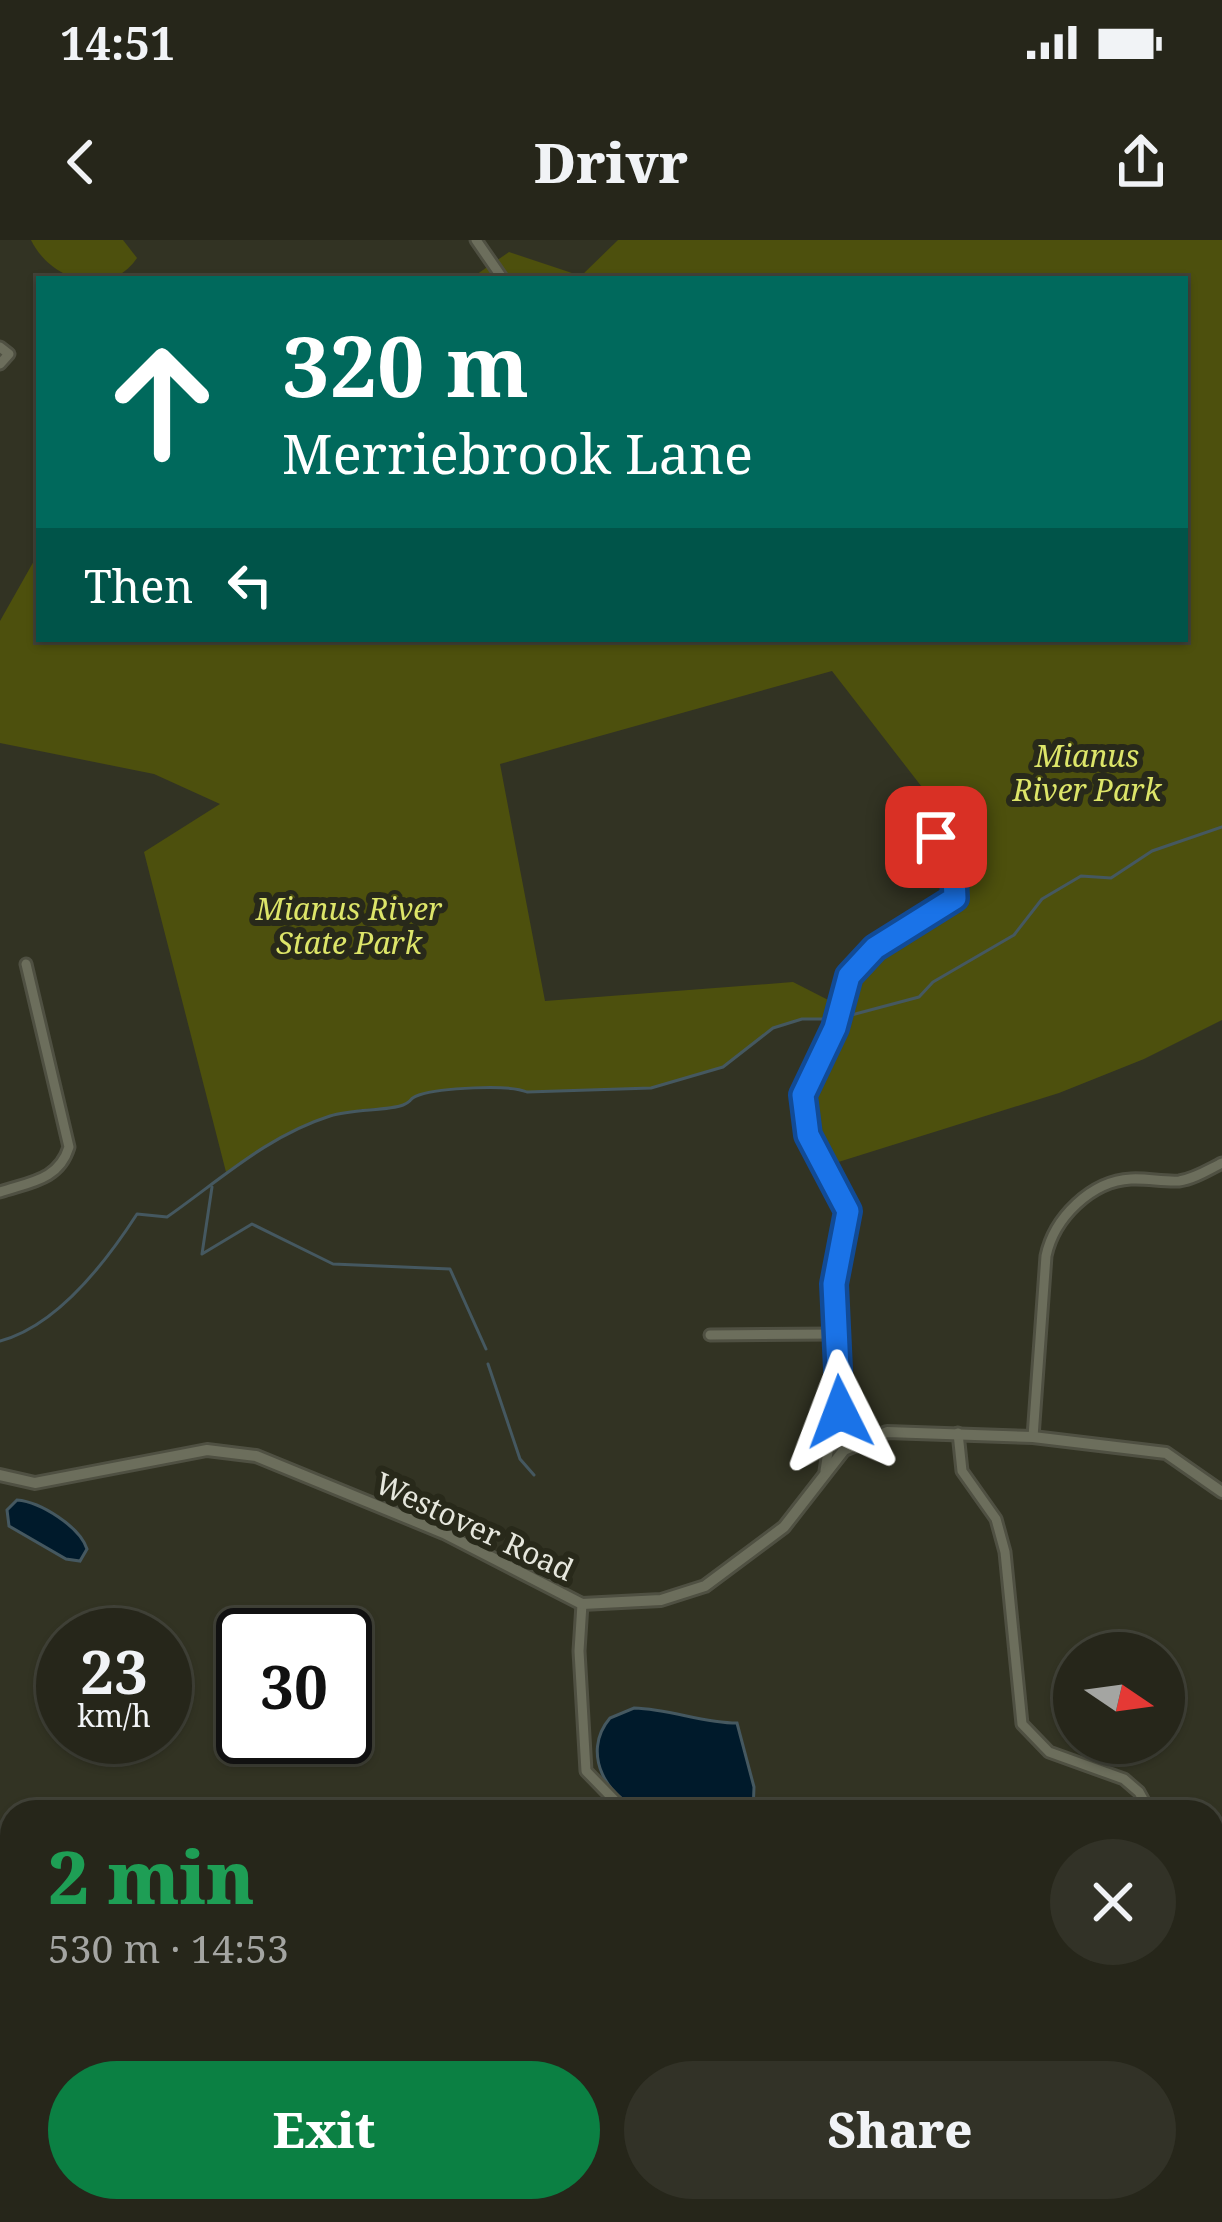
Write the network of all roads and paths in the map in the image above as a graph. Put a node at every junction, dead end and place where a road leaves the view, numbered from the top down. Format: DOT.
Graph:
graph roads {
  1 [pos="476,240"];
  2 [pos="501,276"];
  3 [pos="0,347"];
  4 [pos="0,364"];
  5 [pos="934,838"];
  6 [pos="26,964"];
  7 [pos="1222,1163"];
  8 [pos="0,1192"];
  9 [pos="834,1334"];
  10 [pos="710,1335"];
  11 [pos="836,1402"];
  12 [pos="958,1433"];
  13 [pos="1033,1437"];
  14 [pos="859,1440"];
  15 [pos="825,1471"];
  16 [pos="0,1475"];
  17 [pos="1222,1492"];
  18 [pos="582,1604"];
  19 [pos="614,1800"];
  20 [pos="1143,1800"];
  1 -- 2 [label="street"];
  3 -- 4 [label="street"];
  5 -- 9 [label="street"];
  6 -- 8 [label="street"];
  7 -- 13 [label="street"];
  9 -- 10 [label="street"];
  9 -- 11 [label="street"];
  11 -- 14 [label="street"];
  11 -- 15 [label="street"];
  12 -- 13 [label="street"];
  12 -- 14 [label="street"];
  12 -- 20 [label="street"];
  13 -- 17 [label="street"];
  14 -- 15 [label="street, Westover Road"];
  15 -- 18 [label="street, Westover Road"];
  16 -- 18 [label="street, Westover Road"];
  18 -- 19 [label="street"];
}
